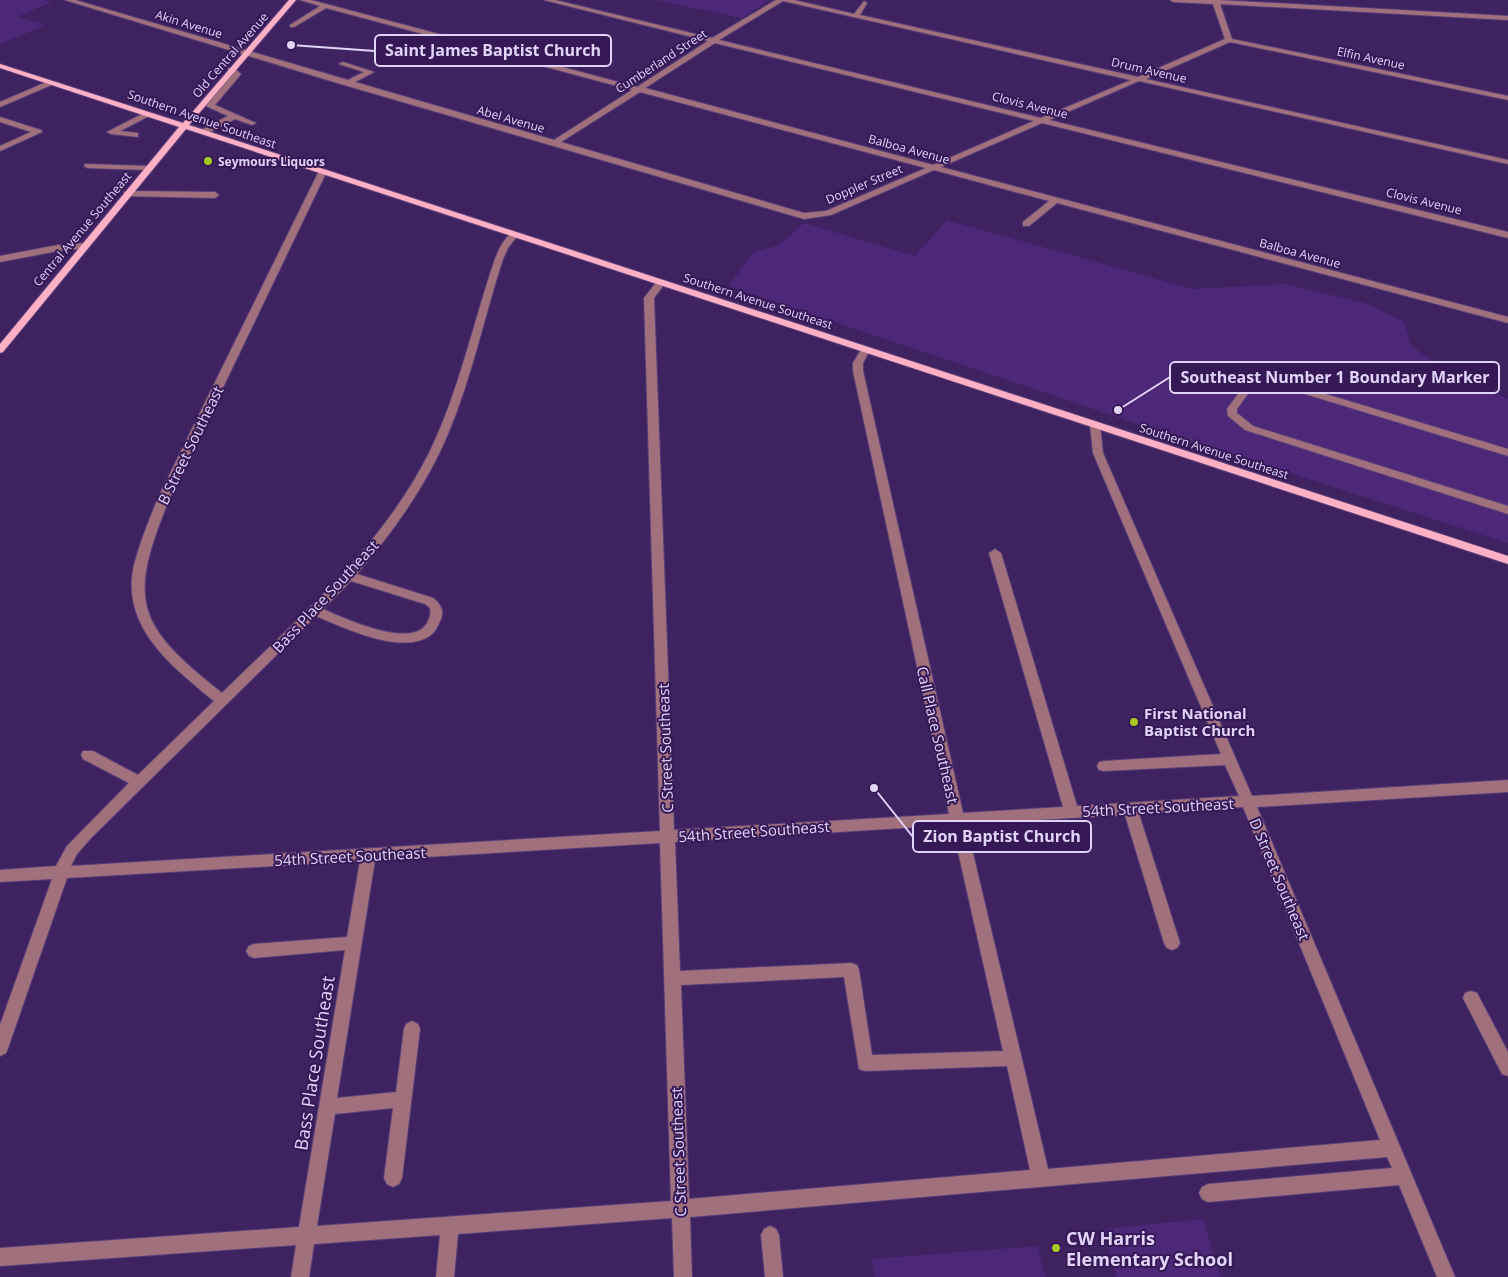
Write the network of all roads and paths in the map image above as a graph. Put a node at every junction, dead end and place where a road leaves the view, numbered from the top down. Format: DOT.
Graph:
graph roads {
  1 [pos="68,0"];
  2 [pos="293,0"];
  3 [pos="303,0"];
  4 [pos="547,0"];
  5 [pos="783,0"];
  6 [pos="1173,0"];
  7 [pos="1216,1"];
  8 [pos="864,3"];
  9 [pos="325,6"];
  10 [pos="856,16"];
  11 [pos="1508,18"];
  12 [pos="292,26"];
  13 [pos="1229,40"];
  14 [pos="713,41"];
  15 [pos="246,53"];
  16 [pos="343,64"];
  17 [pos="0,66"];
  18 [pos="231,70"];
  19 [pos="1137,80"];
  20 [pos="52,83"];
  21 [pos="347,83"];
  22 [pos="638,89"];
  23 [pos="1508,98"];
  24 [pos="0,105"];
  25 [pos="149,114"];
  26 [pos="232,117"];
  27 [pos="0,119"];
  28 [pos="1040,120"];
  29 [pos="252,123"];
  30 [pos="184,125"];
  31 [pos="204,132"];
  32 [pos="134,135"];
  33 [pos="555,143"];
  34 [pos="0,149"];
  35 [pos="1508,162"];
  36 [pos="88,166"];
  37 [pos="148,168"];
  38 [pos="935,168"];
  39 [pos="322,173"];
  40 [pos="127,194"];
  41 [pos="215,195"];
  42 [pos="1054,200"];
  43 [pos="770,207"];
  44 [pos="1026,224"];
  45 [pos="514,235"];
  46 [pos="1508,235"];
  47 [pos="84,246"];
  48 [pos="0,259"];
  49 [pos="661,282"];
  50 [pos="1508,320"];
  51 [pos="0,350"];
  52 [pos="865,350"];
  53 [pos="1095,425"];
  54 [pos="1508,453"];
  55 [pos="1508,510"];
  56 [pos="995,553"];
  57 [pos="1508,560"];
  58 [pos="349,576"];
  59 [pos="315,611"];
  60 [pos="223,701"];
  61 [pos="88,755"];
  62 [pos="1229,759"];
  63 [pos="1104,766"];
  64 [pos="139,782"];
  65 [pos="1508,786"];
  66 [pos="1248,802"];
  67 [pos="1130,809"];
  68 [pos="1072,812"];
  69 [pos="957,818"];
  70 [pos="668,837"];
  71 [pos="368,855"];
  72 [pos="61,873"];
  73 [pos="0,876"];
  74 [pos="354,943"];
  75 [pos="1172,943"];
  76 [pos="254,951"];
  77 [pos="673,978"];
  78 [pos="1471,998"];
  79 [pos="412,1029"];
  80 [pos="0,1048"];
  81 [pos="1014,1058"];
  82 [pos="1508,1068"];
  83 [pos="403,1098"];
  84 [pos="327,1107"];
  85 [pos="1392,1148"];
  86 [pos="1404,1176"];
  87 [pos="393,1178"];
  88 [pos="1041,1178"];
  89 [pos="1208,1193"];
  90 [pos="680,1209"];
  91 [pos="450,1224"];
  92 [pos="307,1234"];
  93 [pos="770,1235"];
  94 [pos="0,1257"];
  95 [pos="300,1277"];
  96 [pos="445,1277"];
  97 [pos="683,1277"];
  98 [pos="774,1277"];
  99 [pos="1446,1277"];
  1 -- 15 [label="street, Akin Avenue"];
  2 -- 15 [label="main road, Old Central Avenue"];
  3 -- 9 [label="street, Balboa Avenue"];
  4 -- 14 [label="street, Clovis Avenue"];
  5 -- 10 [label="street, Drum Avenue"];
  5 -- 14 [label="street, Cumberland Street"];
  6 -- 7 [label="street"];
  7 -- 11 [label="street"];
  7 -- 13 [label="street"];
  8 -- 10 [label="street"];
  9 -- 12 [label="street"];
  9 -- 22 [label="street, Balboa Avenue"];
  10 -- 19 [label="street, Drum Avenue"];
  13 -- 19 [label="street, Doppler Street"];
  13 -- 23 [label="street, Elfin Avenue"];
  14 -- 22 [label="street, Cumberland Street"];
  14 -- 28 [label="street, Clovis Avenue"];
  15 -- 18 [label="main road, Old Central Avenue"];
  15 -- 21 [label="street, Abel Avenue"];
  16 -- 21 [label="street"];
  17 -- 20 [label="main road, Southern Avenue Southeast"];
  18 -- 26 [label="street"];
  18 -- 30 [label="main road, Old Central Avenue"];
  19 -- 28 [label="street, Doppler Street"];
  19 -- 35 [label="street, Drum Avenue"];
  20 -- 24 [label="street"];
  20 -- 25 [label="main road, Southern Avenue Southeast"];
  21 -- 33 [label="street, Abel Avenue"];
  22 -- 33 [label="street, Cumberland Street"];
  22 -- 38 [label="street, Balboa Avenue"];
  25 -- 30 [label="main road, Southern Avenue Southeast"];
  25 -- 32 [label="street"];
  26 -- 29 [label="street"];
  26 -- 31 [label="street"];
  27 -- 34 [label="street"];
  28 -- 38 [label="street, Doppler Street"];
  28 -- 46 [label="street, Clovis Avenue"];
  30 -- 31 [label="main road, Southern Avenue Southeast"];
  30 -- 37 [label="main road, Central Avenue Southeast"];
  31 -- 39 [label="main road, Southern Avenue Southeast"];
  33 -- 43 [label="street, Abel Avenue"];
  36 -- 37 [label="street"];
  37 -- 40 [label="main road, Central Avenue Southeast"];
  38 -- 42 [label="street, Balboa Avenue"];
  38 -- 43 [label="street, Doppler Street"];
  39 -- 45 [label="main road, Southern Avenue Southeast"];
  39 -- 60 [label="street, B Street Southeast"];
  40 -- 41 [label="street"];
  40 -- 47 [label="main road, Central Avenue Southeast"];
  42 -- 44 [label="street"];
  42 -- 50 [label="street, Balboa Avenue"];
  45 -- 49 [label="main road, Southern Avenue Southeast"];
  45 -- 58 [label="street, Bass Place Southeast"];
  47 -- 48 [label="street"];
  47 -- 51 [label="main road, Central Avenue Southeast"];
  49 -- 52 [label="main road, Southern Avenue Southeast"];
  49 -- 70 [label="street, C Street Southeast"];
  52 -- 53 [label="main road, Southern Avenue Southeast"];
  52 -- 69 [label="street, Call Place Southeast"];
  53 -- 57 [label="main road, Southern Avenue Southeast"];
  53 -- 62 [label="street, D Street Southeast"];
  54 -- 55 [label="street"];
  56 -- 68 [label="street"];
  58 -- 59 [label="street, Bass Place Southeast"];
  58 -- 59 [label="street"];
  59 -- 60 [label="street, Bass Place Southeast"];
  60 -- 64 [label="street, Bass Place Southeast"];
  61 -- 64 [label="street"];
  62 -- 63 [label="street"];
  62 -- 66 [label="street, D Street Southeast"];
  64 -- 72 [label="street, Bass Place Southeast"];
  65 -- 66 [label="street, 54th Street Southeast"];
  66 -- 67 [label="street, 54th Street Southeast"];
  66 -- 85 [label="street, D Street Southeast"];
  67 -- 68 [label="street, 54th Street Southeast"];
  67 -- 75 [label="street"];
  68 -- 69 [label="street, 54th Street Southeast"];
  69 -- 70 [label="street, 54th Street Southeast"];
  69 -- 81 [label="street, Call Place Southeast"];
  70 -- 71 [label="street, 54th Street Southeast"];
  70 -- 77 [label="street, C Street Southeast"];
  71 -- 72 [label="street, 54th Street Southeast"];
  71 -- 74 [label="street, Bass Place Southeast"];
  72 -- 73 [label="street, 54th Street Southeast"];
  72 -- 80 [label="street"];
  74 -- 76 [label="street"];
  74 -- 84 [label="street, Bass Place Southeast"];
  77 -- 81 [label="street"];
  77 -- 90 [label="street, C Street Southeast"];
  78 -- 82 [label="street"];
  79 -- 83 [label="street"];
  81 -- 88 [label="street, Call Place Southeast"];
  83 -- 84 [label="street"];
  83 -- 87 [label="street"];
  84 -- 92 [label="street, Bass Place Southeast"];
  85 -- 86 [label="street, D Street Southeast"];
  85 -- 88 [label="street"];
  86 -- 89 [label="street"];
  86 -- 99 [label="street, D Street Southeast"];
  88 -- 90 [label="street"];
  90 -- 91 [label="street"];
  90 -- 97 [label="street, C Street Southeast"];
  91 -- 92 [label="street"];
  91 -- 96 [label="street"];
  92 -- 94 [label="street"];
  92 -- 95 [label="street, Bass Place Southeast"];
  93 -- 98 [label="street"];
}
